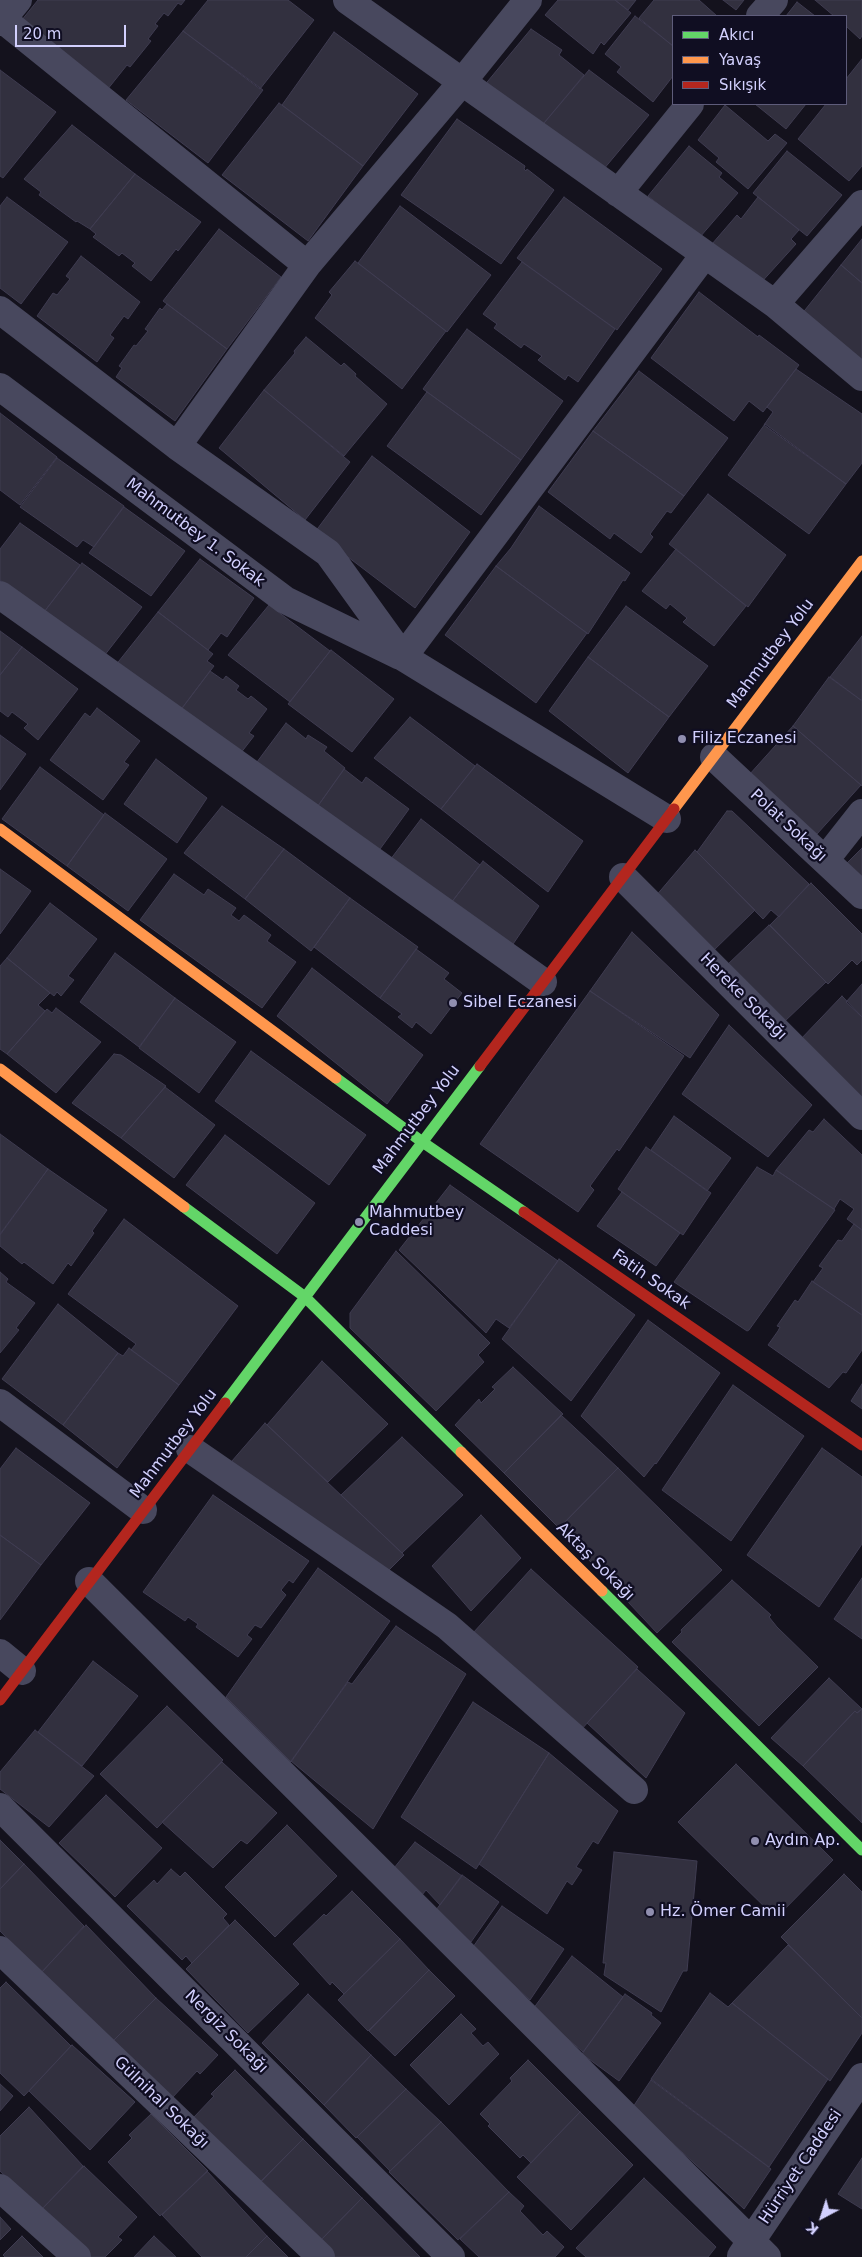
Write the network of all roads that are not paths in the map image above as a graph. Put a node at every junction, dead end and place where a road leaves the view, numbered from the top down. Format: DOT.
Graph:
graph roads {
  1 [pos="347,0"];
  2 [pos="528,0"];
  3 [pos="774,0"];
  4 [pos="7,14"];
  5 [pos="761,15"];
  6 [pos="462,82"];
  7 [pos="689,105"];
  8 [pos="618,193"];
  9 [pos="862,204"];
  10 [pos="705,254"];
  11 [pos="307,265"];
  12 [pos="775,304"];
  13 [pos="0,310"];
  14 [pos="862,377"];
  15 [pos="0,387"];
  16 [pos="178,446"];
  17 [pos="862,561"];
  18 [pos="0,595"];
  19 [pos="403,657"];
  20 [pos="714,757"];
  21 [pos="862,813"];
  22 [pos="667,819"];
  23 [pos="0,829"];
  24 [pos="825,860"];
  25 [pos="623,877"];
  26 [pos="862,895"];
  27 [pos="543,982"];
  28 [pos="0,1069"];
  29 [pos="862,1116"];
  30 [pos="421,1141"];
  31 [pos="305,1297"];
  32 [pos="0,1403"];
  33 [pos="862,1445"];
  34 [pos="190,1449"];
  35 [pos="143,1510"];
  36 [pos="89,1581"];
  37 [pos="0,1653"];
  38 [pos="22,1670"];
  39 [pos="0,1700"];
  40 [pos="634,1790"];
  41 [pos="0,1807"];
  42 [pos="862,1850"];
  43 [pos="0,1950"];
  44 [pos="862,2077"];
  45 [pos="0,2188"];
  46 [pos="752,2252"];
  47 [pos="77,2257"];
  48 [pos="321,2257"];
  49 [pos="451,2257"];
  1 -- 6 [label="street"];
  2 -- 6 [label="street"];
  3 -- 5 [label="street"];
  4 -- 11 [label="street"];
  6 -- 8 [label="street"];
  6 -- 11 [label="street"];
  7 -- 8 [label="street"];
  8 -- 10 [label="street"];
  9 -- 12 [label="street"];
  10 -- 12 [label="street"];
  10 -- 19 [label="street"];
  11 -- 16 [label="street"];
  12 -- 14 [label="street"];
  13 -- 16 [label="street"];
  15 -- 19 [label="street, Mahmutbey 1. Sokak"];
  16 -- 19 [label="street"];
  17 -- 20 [label="street, Mahmutbey Yolu"];
  18 -- 27 [label="street"];
  19 -- 22 [label="street, Mahmutbey 1. Sokak"];
  20 -- 22 [label="street, Mahmutbey Yolu"];
  20 -- 24 [label="street, Polat Sokağı"];
  21 -- 24 [label="street"];
  22 -- 25 [label="street, Mahmutbey Yolu"];
  23 -- 30 [label="street, Fatih Sokak"];
  24 -- 26 [label="street, Polat Sokağı"];
  25 -- 27 [label="street, Mahmutbey Yolu"];
  25 -- 29 [label="street, Hereke Sokağı"];
  27 -- 30 [label="street, Mahmutbey Yolu"];
  28 -- 31 [label="street, Aktaş Sokağı"];
  30 -- 31 [label="street, Mahmutbey Yolu"];
  30 -- 33 [label="street, Fatih Sokak"];
  31 -- 34 [label="street, Mahmutbey Yolu"];
  31 -- 42 [label="street, Aktaş Sokağı"];
  32 -- 35 [label="street"];
  34 -- 35 [label="street, Mahmutbey Yolu"];
  34 -- 40 [label="street"];
  35 -- 36 [label="street, Mahmutbey Yolu"];
  36 -- 38 [label="street, Mahmutbey Yolu"];
  36 -- 46 [label="street"];
  37 -- 38 [label="street"];
  38 -- 39 [label="street, Mahmutbey Yolu"];
  41 -- 49 [label="street, Nergiz Sokağı"];
  43 -- 48 [label="street, Gülnihal Sokağı"];
  44 -- 46 [label="street, Hürriyet Caddesi"];
  45 -- 47 [label="street"];
}
